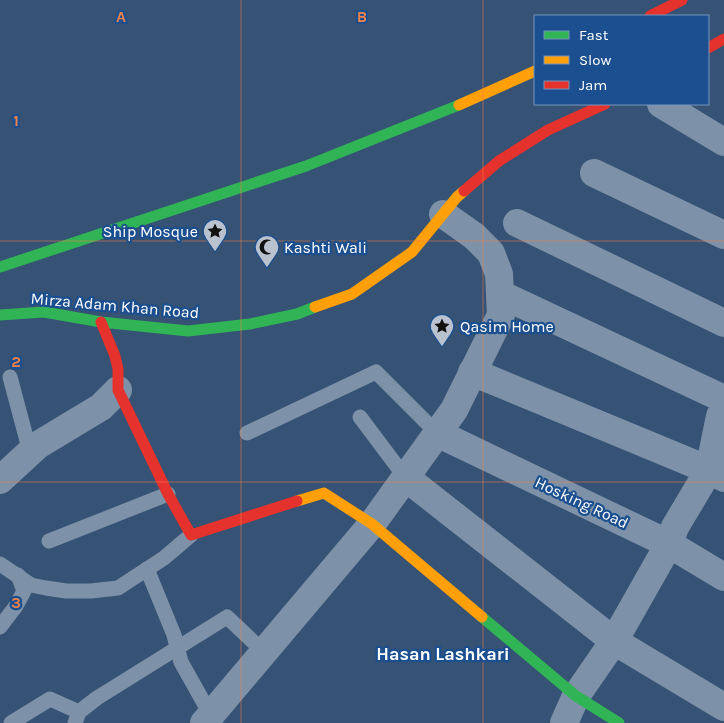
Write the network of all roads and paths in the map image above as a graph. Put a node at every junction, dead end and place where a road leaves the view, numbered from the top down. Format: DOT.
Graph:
graph roads {
  1 [pos="682,0"];
  2 [pos="652,15"];
  3 [pos="534,71"];
  4 [pos="603,105"];
  5 [pos="663,105"];
  6 [pos="724,142"];
  7 [pos="594,173"];
  8 [pos="443,214"];
  9 [pos="517,223"];
  10 [pos="724,235"];
  11 [pos="0,267"];
  12 [pos="500,294"];
  13 [pos="0,315"];
  14 [pos="101,322"];
  15 [pos="724,322"];
  16 [pos="472,372"];
  17 [pos="10,377"];
  18 [pos="118,390"];
  19 [pos="724,399"];
  20 [pos="724,411"];
  21 [pos="360,417"];
  22 [pos="436,433"];
  23 [pos="247,434"];
  24 [pos="30,452"];
  25 [pos="716,474"];
  26 [pos="405,477"];
  27 [pos="0,480"];
  28 [pos="168,494"];
  29 [pos="372,524"];
  30 [pos="191,535"];
  31 [pos="49,541"];
  32 [pos="669,544"];
  33 [pos="0,564"];
  34 [pos="147,569"];
  35 [pos="18,576"];
  36 [pos="724,577"];
  37 [pos="0,627"];
  38 [pos="614,641"];
  39 [pos="177,647"];
  40 [pos="264,652"];
  41 [pos="576,696"];
  42 [pos="724,707"];
  43 [pos="77,718"];
  44 [pos="210,720"];
  45 [pos="11,723"];
  46 [pos="564,723"];
  47 [pos="619,723"];
  1 -- 2 [label="main road"];
  3 -- 11 [label="main road"];
  4 -- 8 [label="main road, Mirza Adam Khan Road"];
  5 -- 6 [label="street"];
  7 -- 10 [label="street"];
  8 -- 12 [label="street"];
  8 -- 14 [label="main road, Mirza Adam Khan Road"];
  9 -- 15 [label="street"];
  12 -- 16 [label="street"];
  12 -- 19 [label="street"];
  13 -- 14 [label="main road, Mirza Adam Khan Road"];
  14 -- 18 [label="main road"];
  16 -- 22 [label="street"];
  16 -- 25 [label="street"];
  17 -- 24 [label="lane"];
  18 -- 24 [label="street"];
  18 -- 28 [label="main road"];
  20 -- 25 [label="street"];
  21 -- 26 [label="lane"];
  22 -- 23 [label="lane"];
  22 -- 26 [label="street"];
  22 -- 32 [label="street, Hosking Road"];
  24 -- 27 [label="street"];
  25 -- 32 [label="street"];
  26 -- 29 [label="street"];
  26 -- 38 [label="street"];
  28 -- 30 [label="main road"];
  28 -- 31 [label="lane"];
  29 -- 30 [label="main road"];
  29 -- 40 [label="street"];
  29 -- 41 [label="main road"];
  30 -- 34 [label="lane"];
  32 -- 36 [label="street, Hosking Road"];
  32 -- 38 [label="street"];
  33 -- 35 [label="lane"];
  34 -- 35 [label="lane"];
  34 -- 39 [label="lane"];
  35 -- 37 [label="lane"];
  38 -- 41 [label="street"];
  38 -- 42 [label="street"];
  39 -- 40 [label="lane"];
  39 -- 43 [label="lane"];
  39 -- 44 [label="lane"];
  40 -- 44 [label="street"];
  41 -- 46 [label="street"];
  41 -- 47 [label="main road"];
  43 -- 45 [label="lane"];
}
